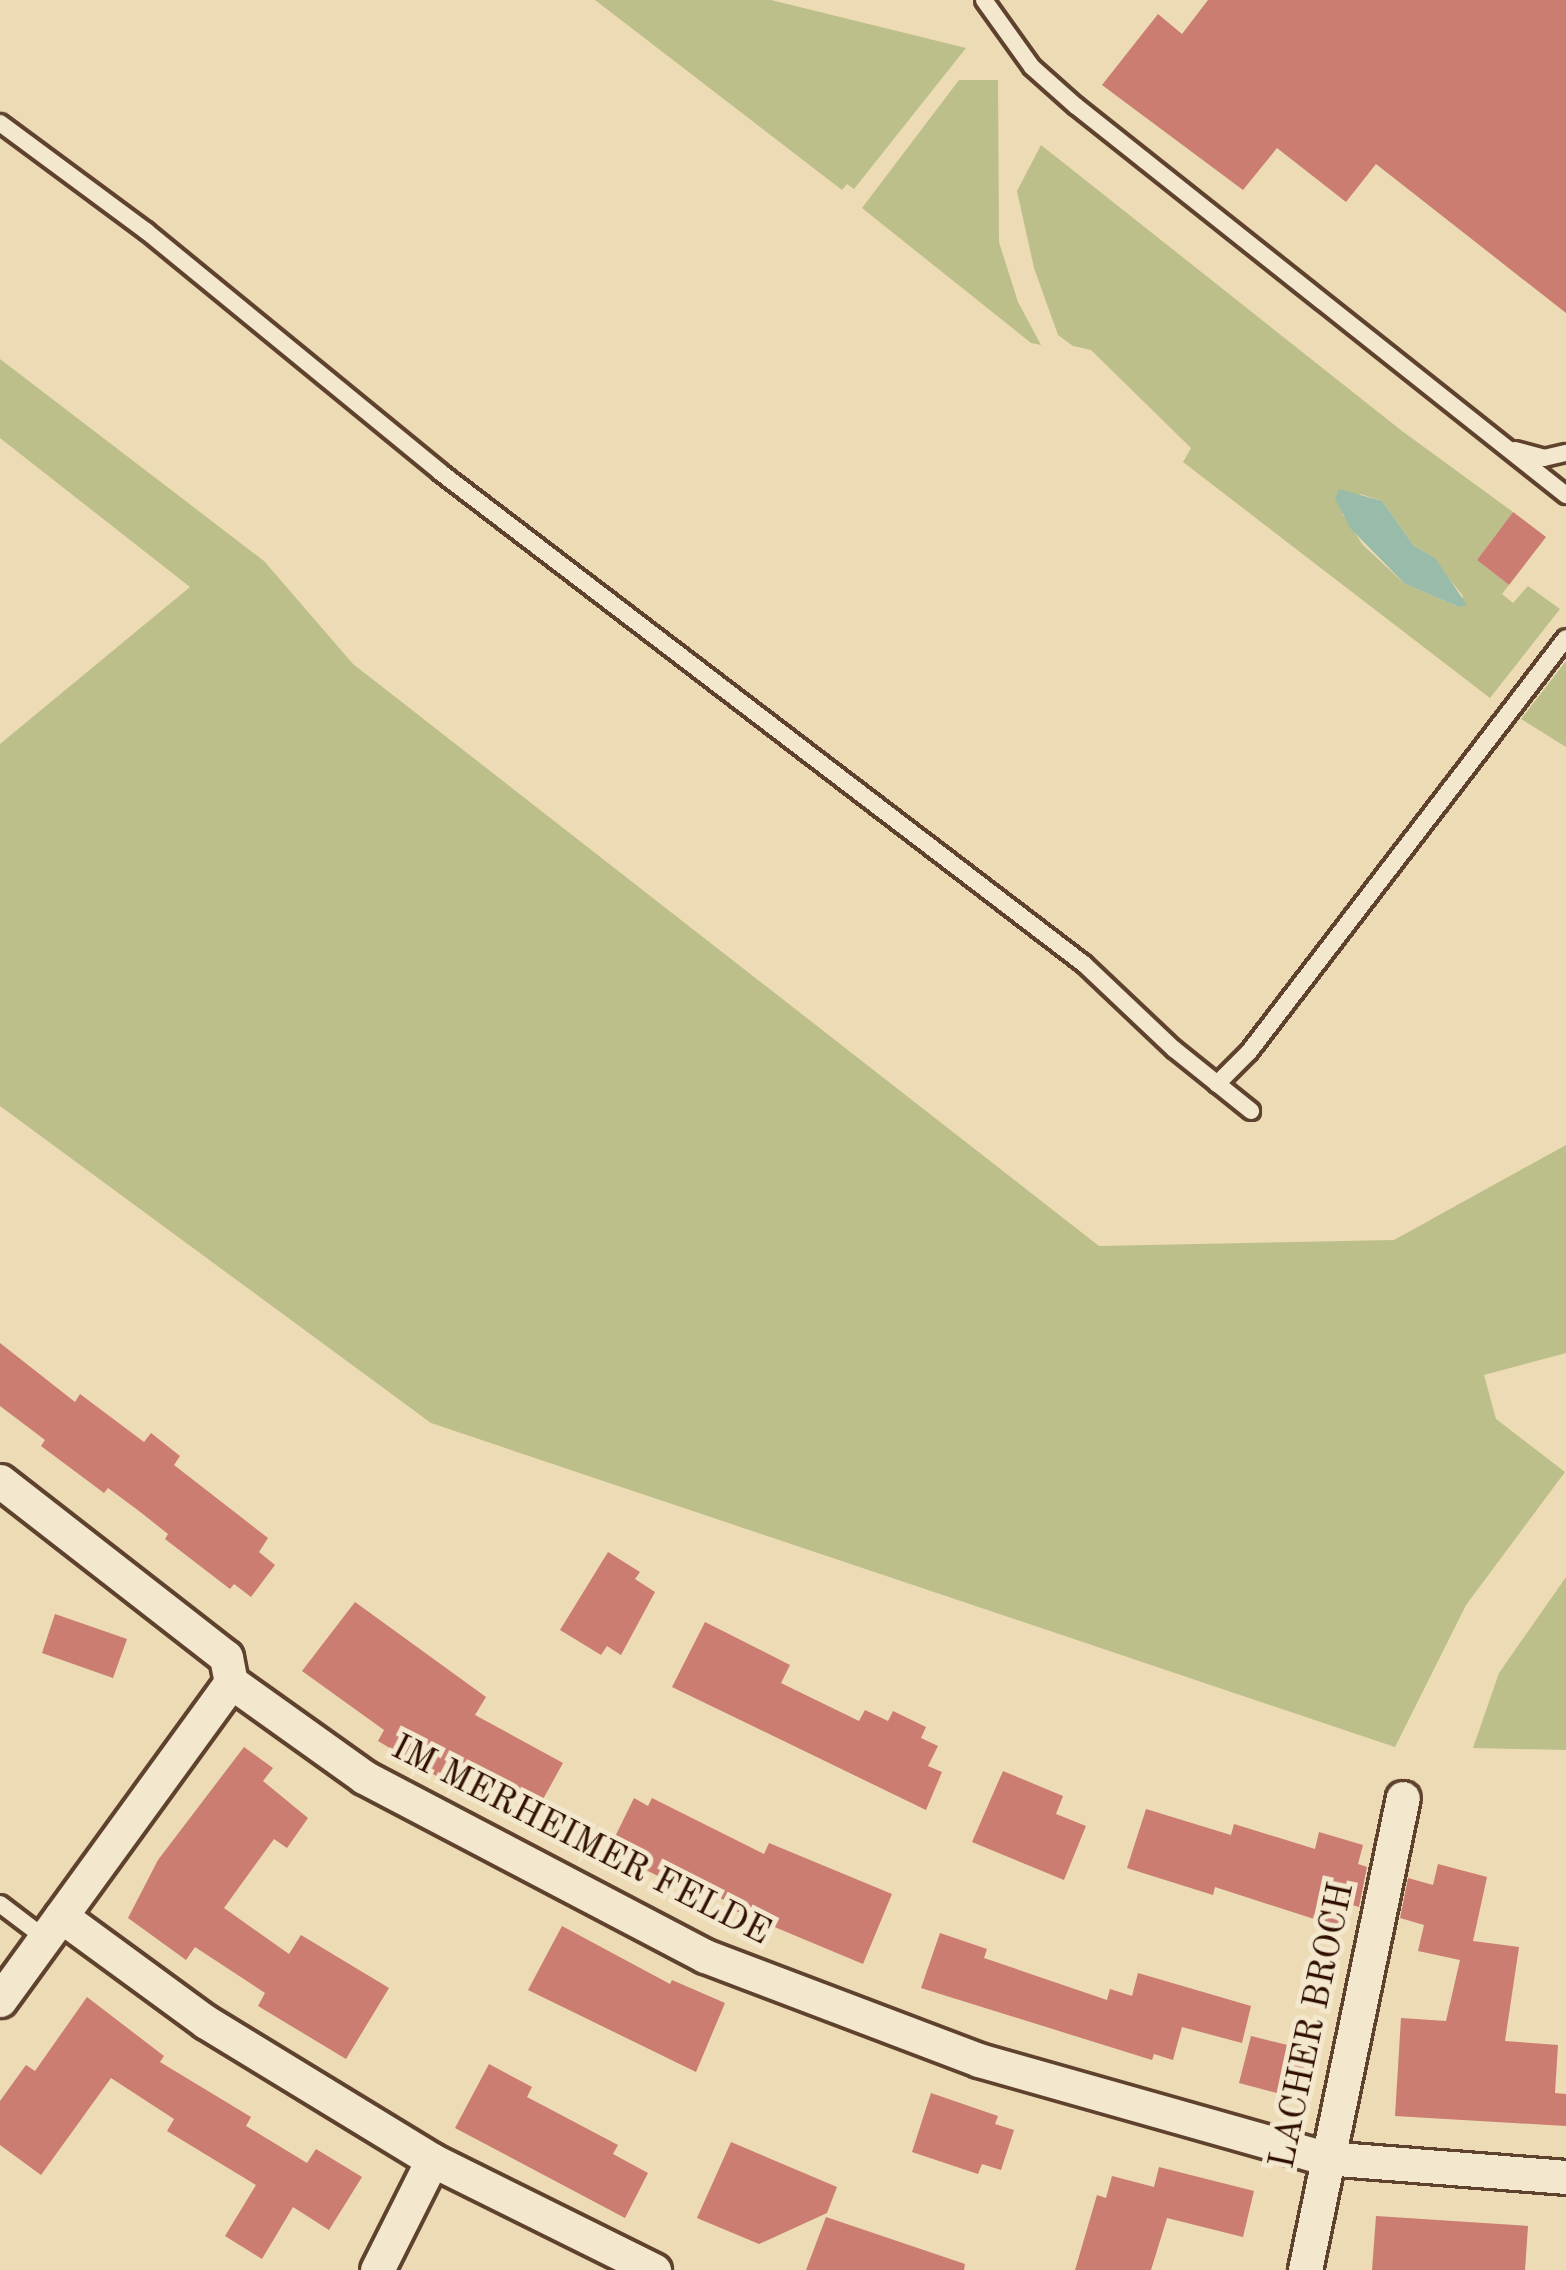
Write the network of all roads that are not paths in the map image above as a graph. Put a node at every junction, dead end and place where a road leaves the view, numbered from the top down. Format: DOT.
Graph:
graph roads {
  1 [pos="984,0"];
  2 [pos="0,123"];
  3 [pos="1508,448"];
  4 [pos="1566,453"];
  5 [pos="1566,494"];
  6 [pos="1566,638"];
  7 [pos="1217,1084"];
  8 [pos="1251,1111"];
  9 [pos="0,1481"];
  10 [pos="231,1682"];
  11 [pos="1403,1798"];
  12 [pos="0,1904"];
  13 [pos="53,1927"];
  14 [pos="0,2000"];
  15 [pos="1325,2158"];
  16 [pos="432,2160"];
  17 [pos="1566,2177"];
  18 [pos="377,2270"];
  19 [pos="654,2270"];
  20 [pos="1305,2270"];
  1 -- 3 [label="lane"];
  2 -- 7 [label="lane"];
  3 -- 4 [label="lane"];
  3 -- 5 [label="lane"];
  6 -- 7 [label="lane"];
  7 -- 8 [label="lane"];
  9 -- 10 [label="street, IM MERHEIMER FELDE"];
  10 -- 13 [label="street"];
  10 -- 15 [label="street, IM MERHEIMER FELDE"];
  11 -- 15 [label="street, LACHER BROCH"];
  12 -- 13 [label="lane"];
  13 -- 14 [label="street"];
  13 -- 16 [label="street"];
  15 -- 17 [label="street, IM MERHEIMER FELDE"];
  15 -- 20 [label="street, LACHER BROCH"];
  16 -- 18 [label="street"];
  16 -- 19 [label="street"];
}
